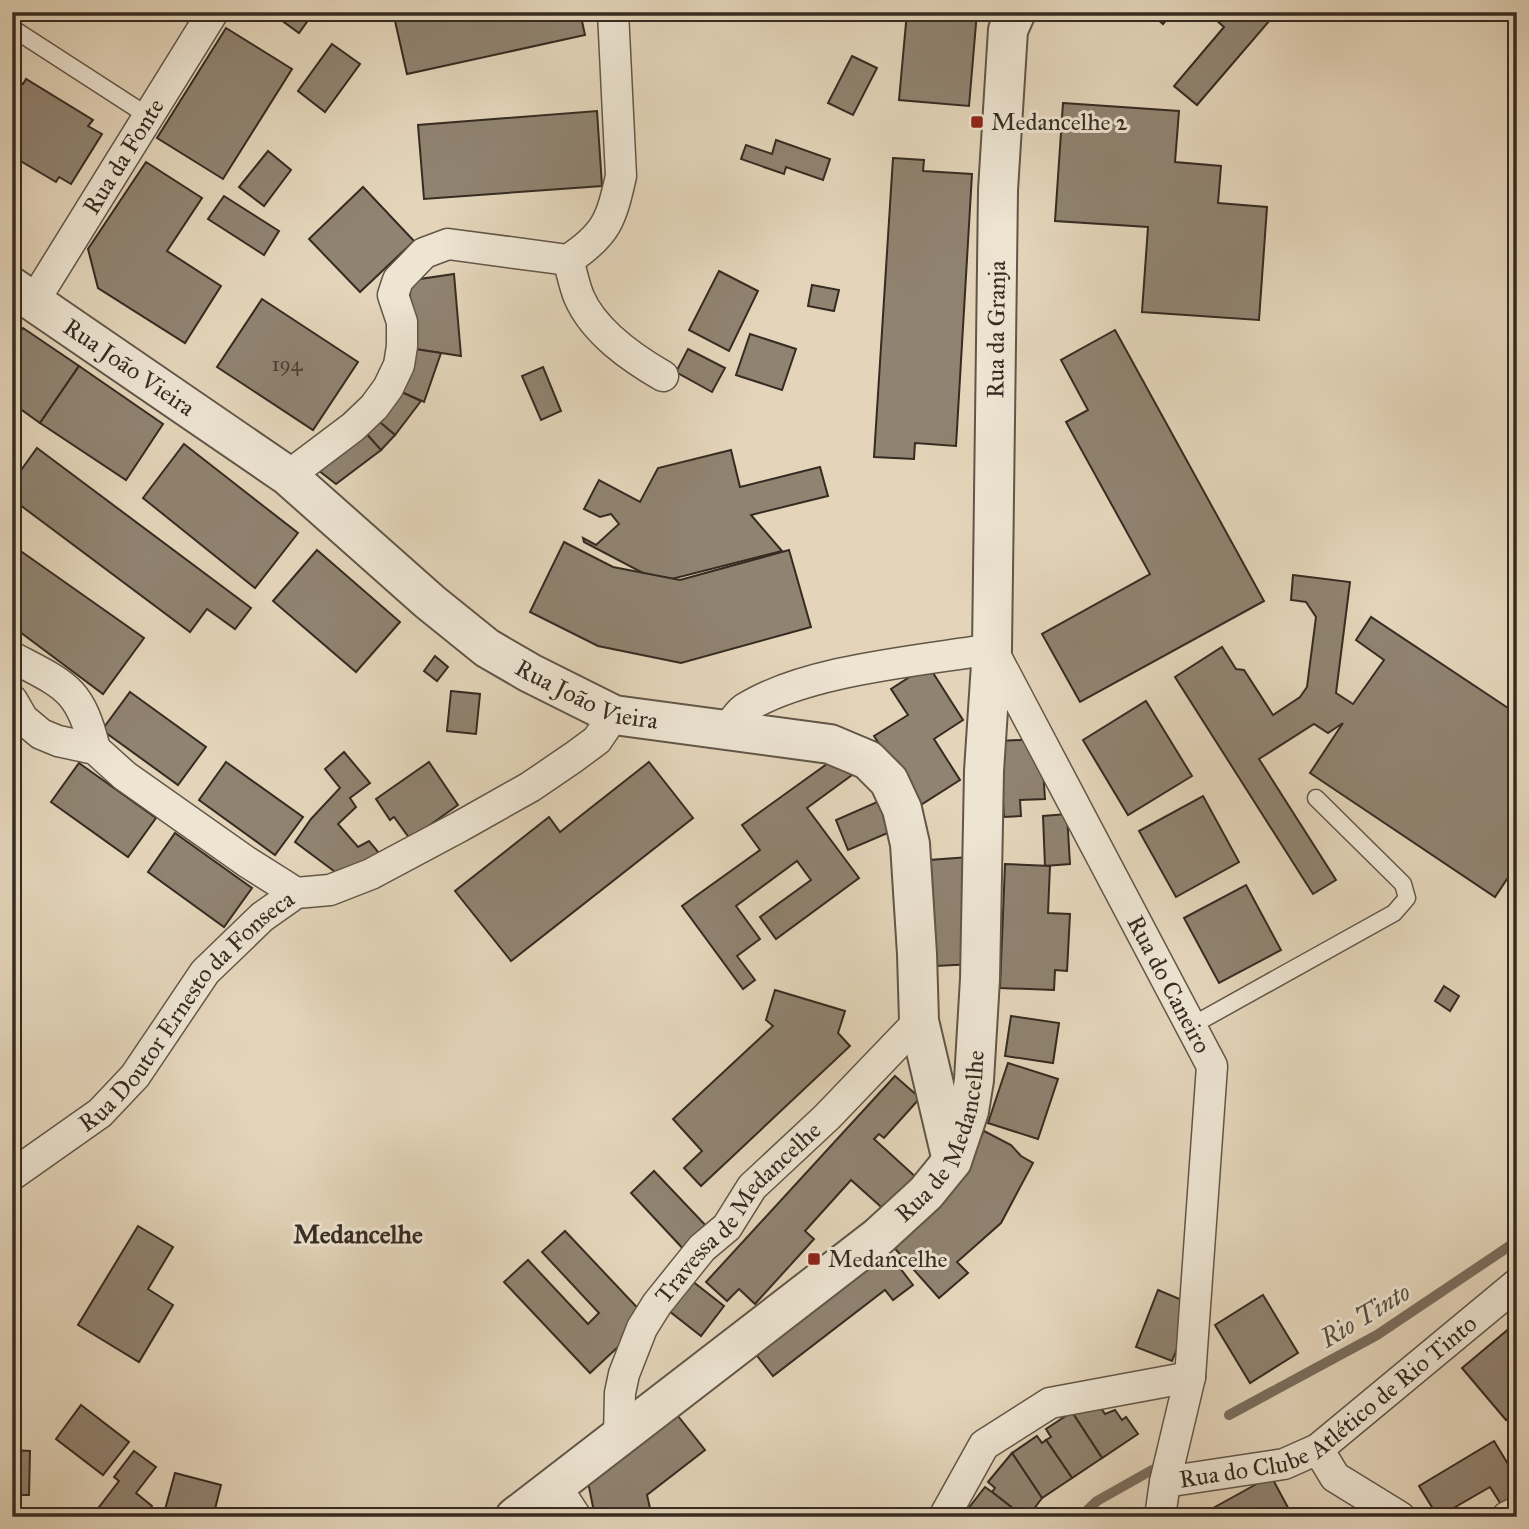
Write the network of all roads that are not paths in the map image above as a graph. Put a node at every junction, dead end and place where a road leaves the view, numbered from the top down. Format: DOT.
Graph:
graph roads {
  1 [pos="213,12"];
  2 [pos="613,12"];
  3 [pos="1016,12"];
  4 [pos="12,28"];
  5 [pos="148,116"];
  6 [pos="568,260"];
  7 [pos="23,294"];
  8 [pos="663,376"];
  9 [pos="288,476"];
  10 [pos="992,649"];
  11 [pos="12,657"];
  12 [pos="12,700"];
  13 [pos="614,715"];
  14 [pos="727,730"];
  15 [pos="95,749"];
  16 [pos="1316,798"];
  17 [pos="296,893"];
  18 [pos="919,1021"];
  19 [pos="1191,1026"];
  20 [pos="953,1161"];
  21 [pos="12,1175"];
  22 [pos="1517,1284"];
  23 [pos="1190,1377"];
  24 [pos="619,1435"];
  25 [pos="1318,1449"];
  26 [pos="1165,1482"];
  27 [pos="555,1485"];
  28 [pos="1517,1512"];
  29 [pos="515,1517"];
  30 [pos="576,1517"];
  31 [pos="944,1517"];
  32 [pos="1160,1517"];
  33 [pos="1400,1517"];
  34 [pos="1507,1517"];
  1 -- 5 [label="street, Rua da Fonte"];
  2 -- 6 [label="street"];
  3 -- 10 [label="street, Rua da Granja"];
  4 -- 5 [label="lane"];
  5 -- 7 [label="street, Rua da Fonte"];
  6 -- 8 [label="street"];
  6 -- 9 [label="street"];
  7 -- 9 [label="street, Rua João Vieira"];
  9 -- 13 [label="street, Rua João Vieira"];
  10 -- 14 [label="street"];
  10 -- 19 [label="street, Rua do Caneiro"];
  10 -- 20 [label="street, Rua de Medancelhe"];
  11 -- 15 [label="street"];
  12 -- 15 [label="street"];
  13 -- 14 [label="street, Rua João Vieira"];
  13 -- 17 [label="street, Rua Doutor Ernesto da Fonseca"];
  14 -- 18 [label="street, Rua João Vieira"];
  15 -- 17 [label="street"];
  16 -- 19 [label="lane"];
  17 -- 21 [label="street, Rua Doutor Ernesto da Fonseca"];
  18 -- 20 [label="street, Rua João Vieira"];
  18 -- 24 [label="street, Travessa de Medancelhe"];
  19 -- 23 [label="street, Rua do Caneiro"];
  20 -- 24 [label="street, Rua de Medancelhe"];
  22 -- 25 [label="street, Rua do Clube Atlético de Rio Tinto"];
  23 -- 26 [label="street, Rua do Caneiro"];
  23 -- 31 [label="street"];
  24 -- 27 [label="street, Rua de Medancelhe"];
  25 -- 26 [label="street, Rua do Clube Atlético de Rio Tinto"];
  25 -- 33 [label="street"];
  26 -- 32 [label="street, Rua do Caneiro"];
  27 -- 29 [label="street, Rua de Medancelhe"];
  27 -- 30 [label="street"];
  28 -- 34 [label="street"];
}
